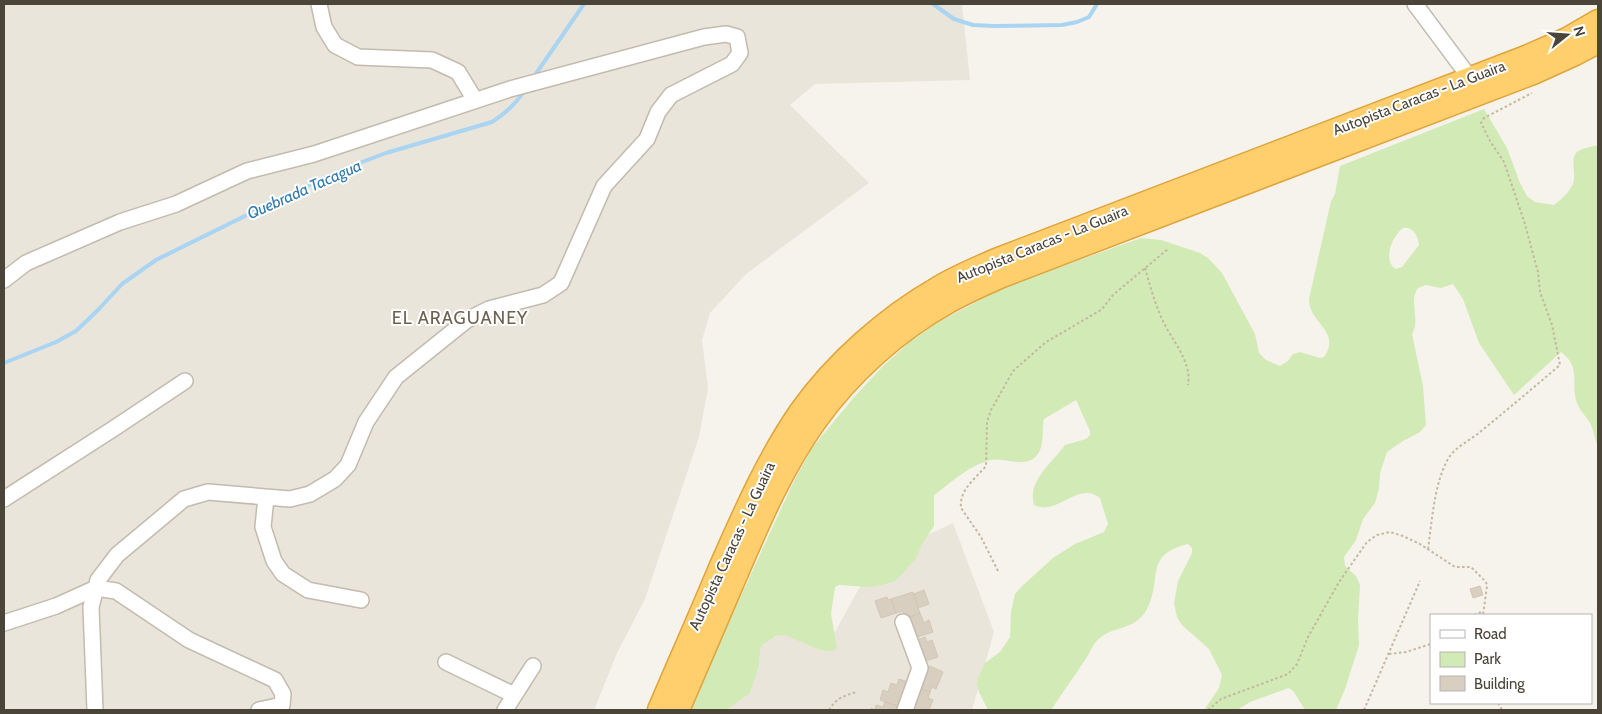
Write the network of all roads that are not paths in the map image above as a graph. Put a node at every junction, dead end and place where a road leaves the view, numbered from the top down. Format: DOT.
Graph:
graph roads {
  1 [pos="319,4"];
  2 [pos="1415,4"];
  3 [pos="1598,21"];
  4 [pos="1598,42"];
  5 [pos="1470,78"];
  6 [pos="475,100"];
  7 [pos="4,280"];
  8 [pos="185,381"];
  9 [pos="266,497"];
  10 [pos="4,499"];
  11 [pos="96,588"];
  12 [pos="361,600"];
  13 [pos="903,622"];
  14 [pos="4,624"];
  15 [pos="446,662"];
  16 [pos="533,666"];
  17 [pos="514,695"];
  18 [pos="95,710"];
  19 [pos="259,710"];
  20 [pos="505,710"];
  21 [pos="659,710"];
  22 [pos="678,710"];
  23 [pos="905,710"];
  1 -- 6 [label="street"];
  2 -- 5 [label="street"];
  3 -- 5 [label="highway, Autopista Caracas - La Guaira"];
  4 -- 22 [label="highway, Autopista Caracas - La Guaira"];
  5 -- 21 [label="highway, Autopista Caracas - La Guaira"];
  6 -- 7 [label="street"];
  6 -- 9 [label="street"];
  8 -- 10 [label="street"];
  9 -- 11 [label="street"];
  9 -- 12 [label="street"];
  11 -- 14 [label="street"];
  11 -- 18 [label="street"];
  11 -- 19 [label="street"];
  13 -- 23 [label="street"];
  15 -- 17 [label="street"];
  16 -- 17 [label="street"];
  17 -- 20 [label="street"];
}
